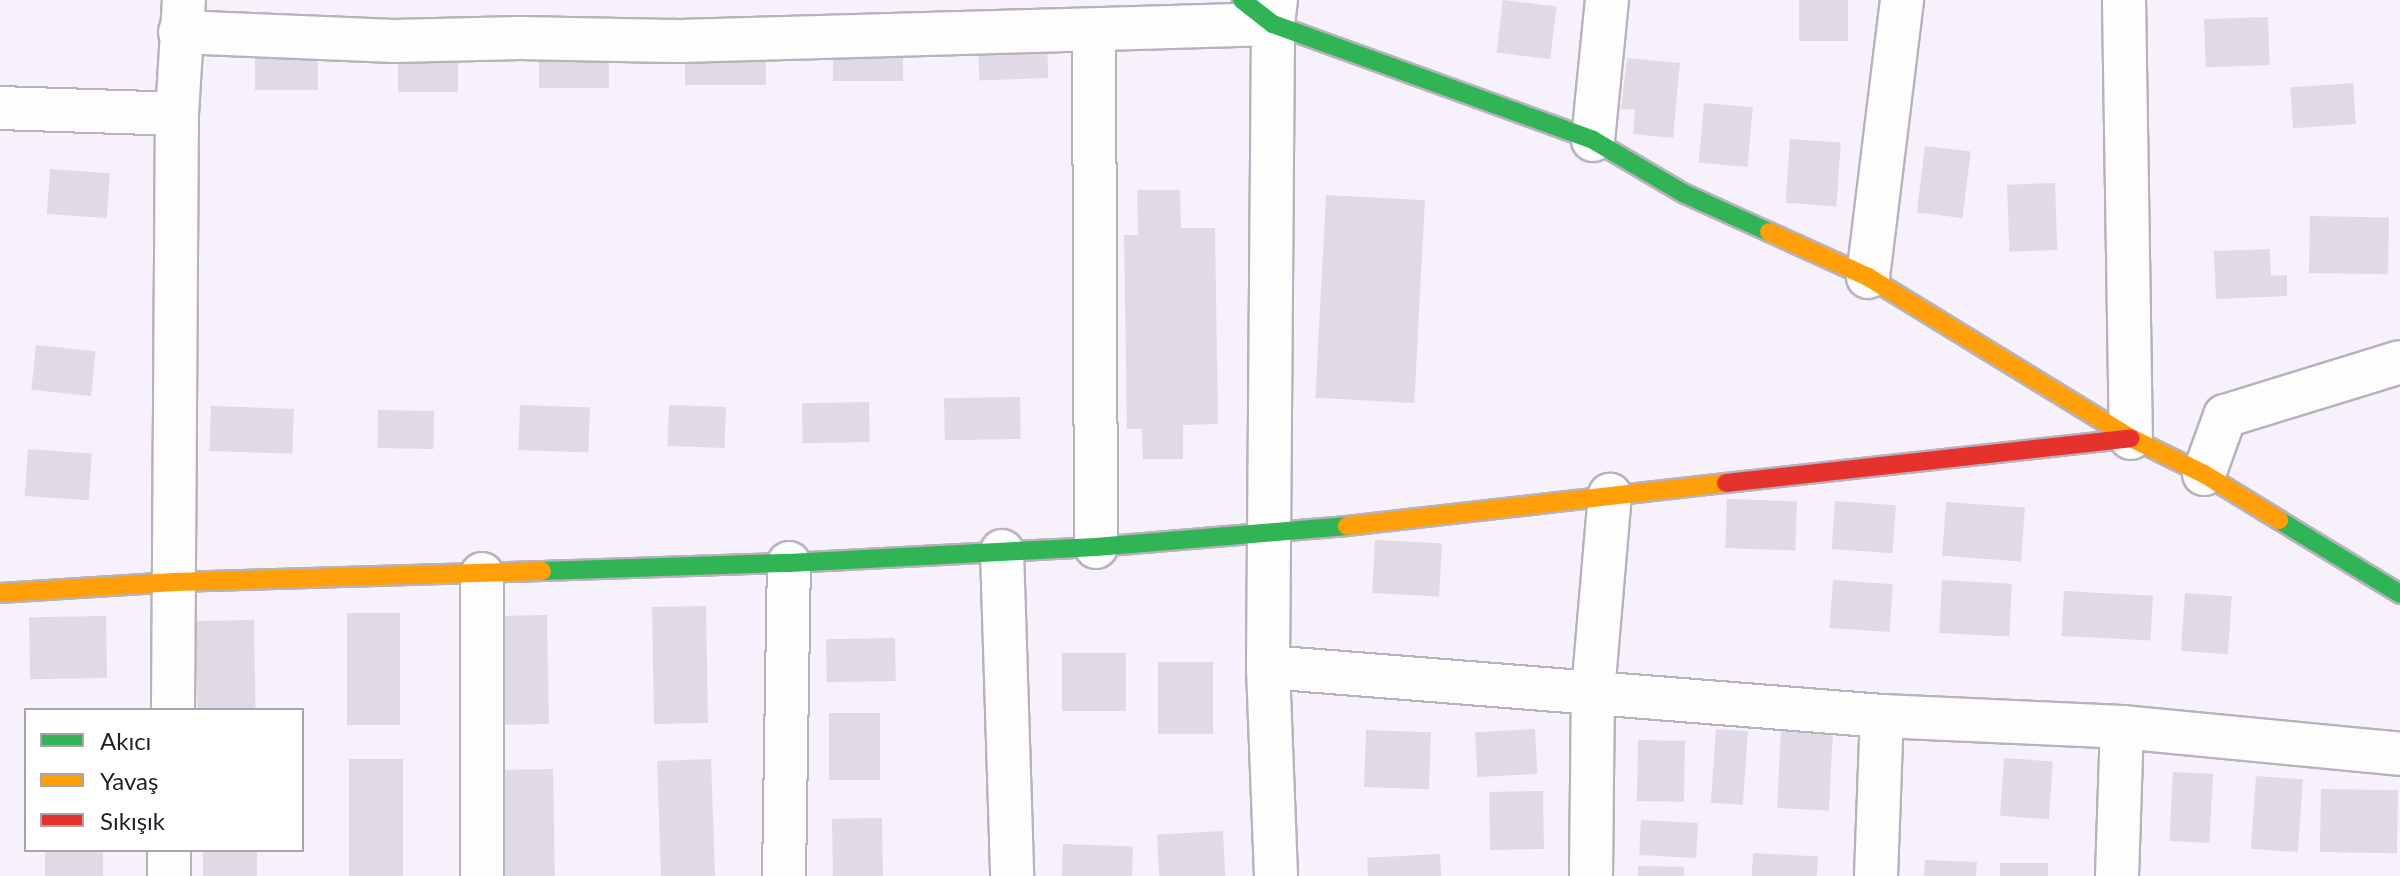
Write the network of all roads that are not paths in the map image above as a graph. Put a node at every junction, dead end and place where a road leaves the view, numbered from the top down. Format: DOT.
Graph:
graph roads {
  1 [pos="1607,0"];
  2 [pos="1902,0"];
  3 [pos="2124,0"];
  4 [pos="1264,8"];
  5 [pos="182,16"];
  6 [pos="1094,30"];
  7 [pos="0,108"];
  8 [pos="177,114"];
  9 [pos="1593,140"];
  10 [pos="1868,277"];
  11 [pos="2400,362"];
  12 [pos="2131,438"];
  13 [pos="2204,474"];
  14 [pos="1610,495"];
  15 [pos="1272,534"];
  16 [pos="1096,547"];
  17 [pos="1002,551"];
  18 [pos="789,563"];
  19 [pos="482,574"];
  20 [pos="175,582"];
  21 [pos="0,593"];
  22 [pos="2400,594"];
  23 [pos="1268,667"];
  24 [pos="1593,692"];
  25 [pos="173,708"];
  26 [pos="1882,716"];
  27 [pos="2122,727"];
  28 [pos="2400,754"];
  29 [pos="169,852"];
  30 [pos="169,876"];
  31 [pos="482,876"];
  32 [pos="784,876"];
  33 [pos="1012,876"];
  34 [pos="1276,876"];
  35 [pos="1591,876"];
  36 [pos="1876,876"];
  37 [pos="2117,876"];
  1 -- 9 [label="street"];
  2 -- 10 [label="street"];
  3 -- 12 [label="street"];
  4 -- 6 [label="street"];
  4 -- 9 [label="street"];
  4 -- 15 [label="street"];
  5 -- 6 [label="street"];
  5 -- 8 [label="street"];
  6 -- 16 [label="street"];
  7 -- 8 [label="street"];
  8 -- 20 [label="street"];
  9 -- 10 [label="street"];
  10 -- 12 [label="street"];
  11 -- 13 [label="street"];
  12 -- 13 [label="street"];
  12 -- 14 [label="street"];
  13 -- 22 [label="street"];
  14 -- 15 [label="street"];
  14 -- 24 [label="street"];
  15 -- 16 [label="street"];
  15 -- 23 [label="street"];
  16 -- 17 [label="street"];
  17 -- 18 [label="street"];
  17 -- 33 [label="street"];
  18 -- 19 [label="street"];
  18 -- 32 [label="street"];
  19 -- 20 [label="street"];
  19 -- 31 [label="street"];
  20 -- 21 [label="street"];
  20 -- 25 [label="street"];
  23 -- 24 [label="street"];
  23 -- 34 [label="street"];
  24 -- 26 [label="street"];
  24 -- 35 [label="street"];
  26 -- 27 [label="street"];
  26 -- 36 [label="street"];
  27 -- 28 [label="street"];
  27 -- 37 [label="street"];
  29 -- 30 [label="street"];
}
